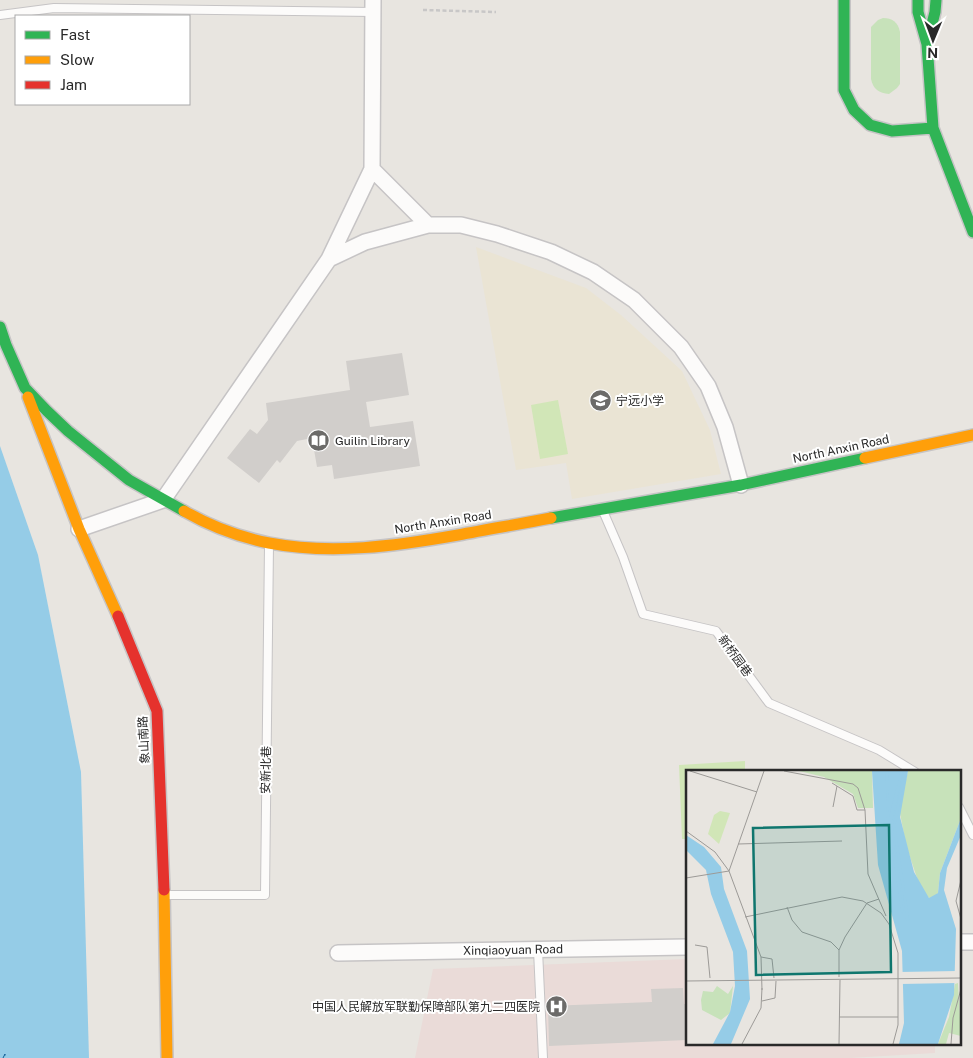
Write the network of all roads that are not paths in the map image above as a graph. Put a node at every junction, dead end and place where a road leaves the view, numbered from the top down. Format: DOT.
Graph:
graph roads {
  1 [pos="844,0"];
  2 [pos="918,0"];
  3 [pos="936,0"];
  4 [pos="373,6"];
  5 [pos="0,15"];
  6 [pos="927,44"];
  7 [pos="933,128"];
  8 [pos="372,169"];
  9 [pos="428,225"];
  10 [pos="973,232"];
  11 [pos="329,259"];
  12 [pos="0,327"];
  13 [pos="25,388"];
  14 [pos="973,435"];
  15 [pos="742,485"];
  16 [pos="162,500"];
  17 [pos="602,509"];
  18 [pos="79,529"];
  19 [pos="269,543"];
  20 [pos="912,770"];
  21 [pos="960,809"];
  22 [pos="973,835"];
  23 [pos="164,895"];
  24 [pos="960,942"];
  25 [pos="973,942"];
  26 [pos="686,947"];
  27 [pos="538,950"];
  28 [pos="338,953"];
  29 [pos="167,1058"];
  30 [pos="544,1058"];
  1 -- 7 [label="street"];
  2 -- 6 [label="street"];
  3 -- 6 [label="street"];
  4 -- 5 [label="lane"];
  4 -- 8 [label="street"];
  6 -- 7 [label="street"];
  7 -- 10 [label="street"];
  8 -- 9 [label="street"];
  8 -- 11 [label="street"];
  9 -- 11 [label="street"];
  9 -- 15 [label="street"];
  11 -- 16 [label="street"];
  12 -- 13 [label="street, North Anxin Road"];
  13 -- 16 [label="street, North Anxin Road"];
  13 -- 18 [label="street, 象山南路"];
  14 -- 15 [label="street, North Anxin Road"];
  15 -- 17 [label="street, North Anxin Road"];
  16 -- 18 [label="street"];
  16 -- 19 [label="street, North Anxin Road"];
  17 -- 19 [label="street, North Anxin Road"];
  17 -- 20 [label="lane, 新桥园巷"];
  18 -- 23 [label="street, 象山南路"];
  19 -- 23 [label="lane, 安新北巷"];
  21 -- 22 [label="lane"];
  23 -- 29 [label="street, 象山南路"];
  24 -- 25 [label="street"];
  26 -- 27 [label="street, Xinqiaoyuan Road"];
  27 -- 28 [label="street, Xinqiaoyuan Road"];
  27 -- 30 [label="lane"];
}
